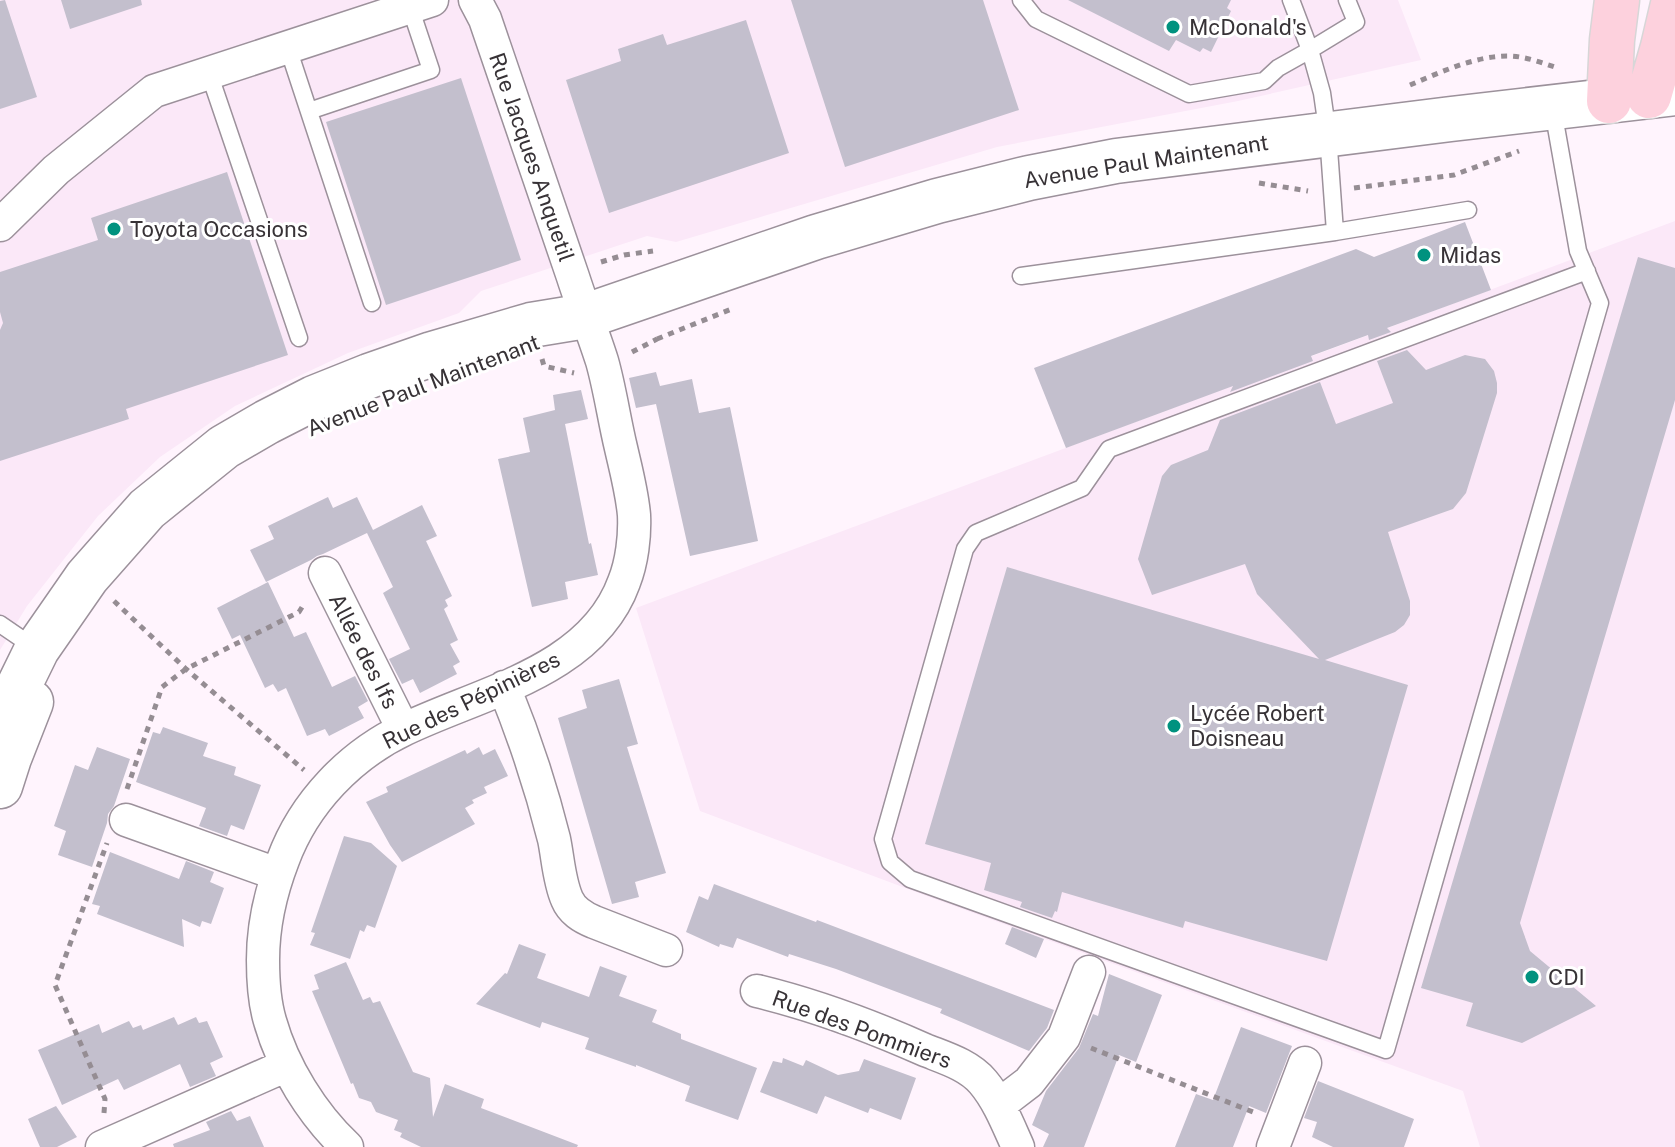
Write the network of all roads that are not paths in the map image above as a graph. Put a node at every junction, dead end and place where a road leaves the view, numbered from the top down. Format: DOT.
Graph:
graph roads {
  1 [pos="475,0"];
  2 [pos="1021,0"];
  3 [pos="1291,0"];
  4 [pos="1347,0"];
  5 [pos="1617,0"];
  6 [pos="1674,0"];
  7 [pos="421,4"];
  8 [pos="288,48"];
  9 [pos="1310,50"];
  10 [pos="209,73"];
  11 [pos="1644,97"];
  12 [pos="309,111"];
  13 [pos="1556,126"];
  14 [pos="1328,135"];
  15 [pos="1468,210"];
  16 [pos="0,225"];
  17 [pos="1335,232"];
  18 [pos="1587,271"];
  19 [pos="1021,276"];
  20 [pos="372,303"];
  21 [pos="586,316"];
  22 [pos="299,338"];
  23 [pos="325,573"];
  24 [pos="0,624"];
  25 [pos="37,649"];
  26 [pos="504,687"];
  27 [pos="403,729"];
  28 [pos="0,730"];
  29 [pos="0,786"];
  30 [pos="126,820"];
  31 [pos="277,874"];
  32 [pos="666,950"];
  33 [pos="1089,972"];
  34 [pos="757,991"];
  35 [pos="1305,1063"];
  36 [pos="287,1065"];
  37 [pos="999,1105"];
  38 [pos="1278,1135"];
  39 [pos="102,1147"];
  40 [pos="347,1147"];
  41 [pos="1018,1147"];
  1 -- 21 [label="street, Rue Jacques Anquetil"];
  2 -- 9 [label="lane"];
  3 -- 9 [label="lane"];
  4 -- 9 [label="lane"];
  5 -- 11 [label="main road"];
  6 -- 11 [label="main road"];
  7 -- 8 [label="street"];
  7 -- 12 [label="lane"];
  8 -- 10 [label="street"];
  8 -- 12 [label="lane"];
  9 -- 14 [label="lane"];
  10 -- 16 [label="street"];
  10 -- 22 [label="lane"];
  11 -- 13 [label="street, Avenue Paul Maintenant"];
  12 -- 20 [label="lane"];
  13 -- 14 [label="street, Avenue Paul Maintenant"];
  13 -- 18 [label="lane"];
  14 -- 17 [label="lane"];
  14 -- 21 [label="street, Avenue Paul Maintenant"];
  15 -- 17 [label="lane"];
  17 -- 19 [label="lane"];
  18 -- 18 [label="lane"];
  21 -- 25 [label="street, Avenue Paul Maintenant"];
  21 -- 26 [label="street, Rue des Pépinières"];
  21 -- 29 [label="street, Avenue Paul Maintenant"];
  23 -- 27 [label="street, Allée des Ifs"];
  24 -- 25 [label="lane"];
  25 -- 28 [label="street, Avenue Paul Maintenant"];
  26 -- 27 [label="street, Rue des Pépinières"];
  26 -- 32 [label="street"];
  27 -- 31 [label="street, Rue des Pépinières"];
  30 -- 31 [label="street"];
  31 -- 36 [label="street, Rue des Pépinières"];
  33 -- 37 [label="street"];
  34 -- 37 [label="street, Rue des Pommiers"];
  35 -- 38 [label="street"];
  36 -- 39 [label="street"];
  36 -- 40 [label="street, Rue des Pépinières"];
  37 -- 41 [label="street, Rue des Pommiers"];
}
